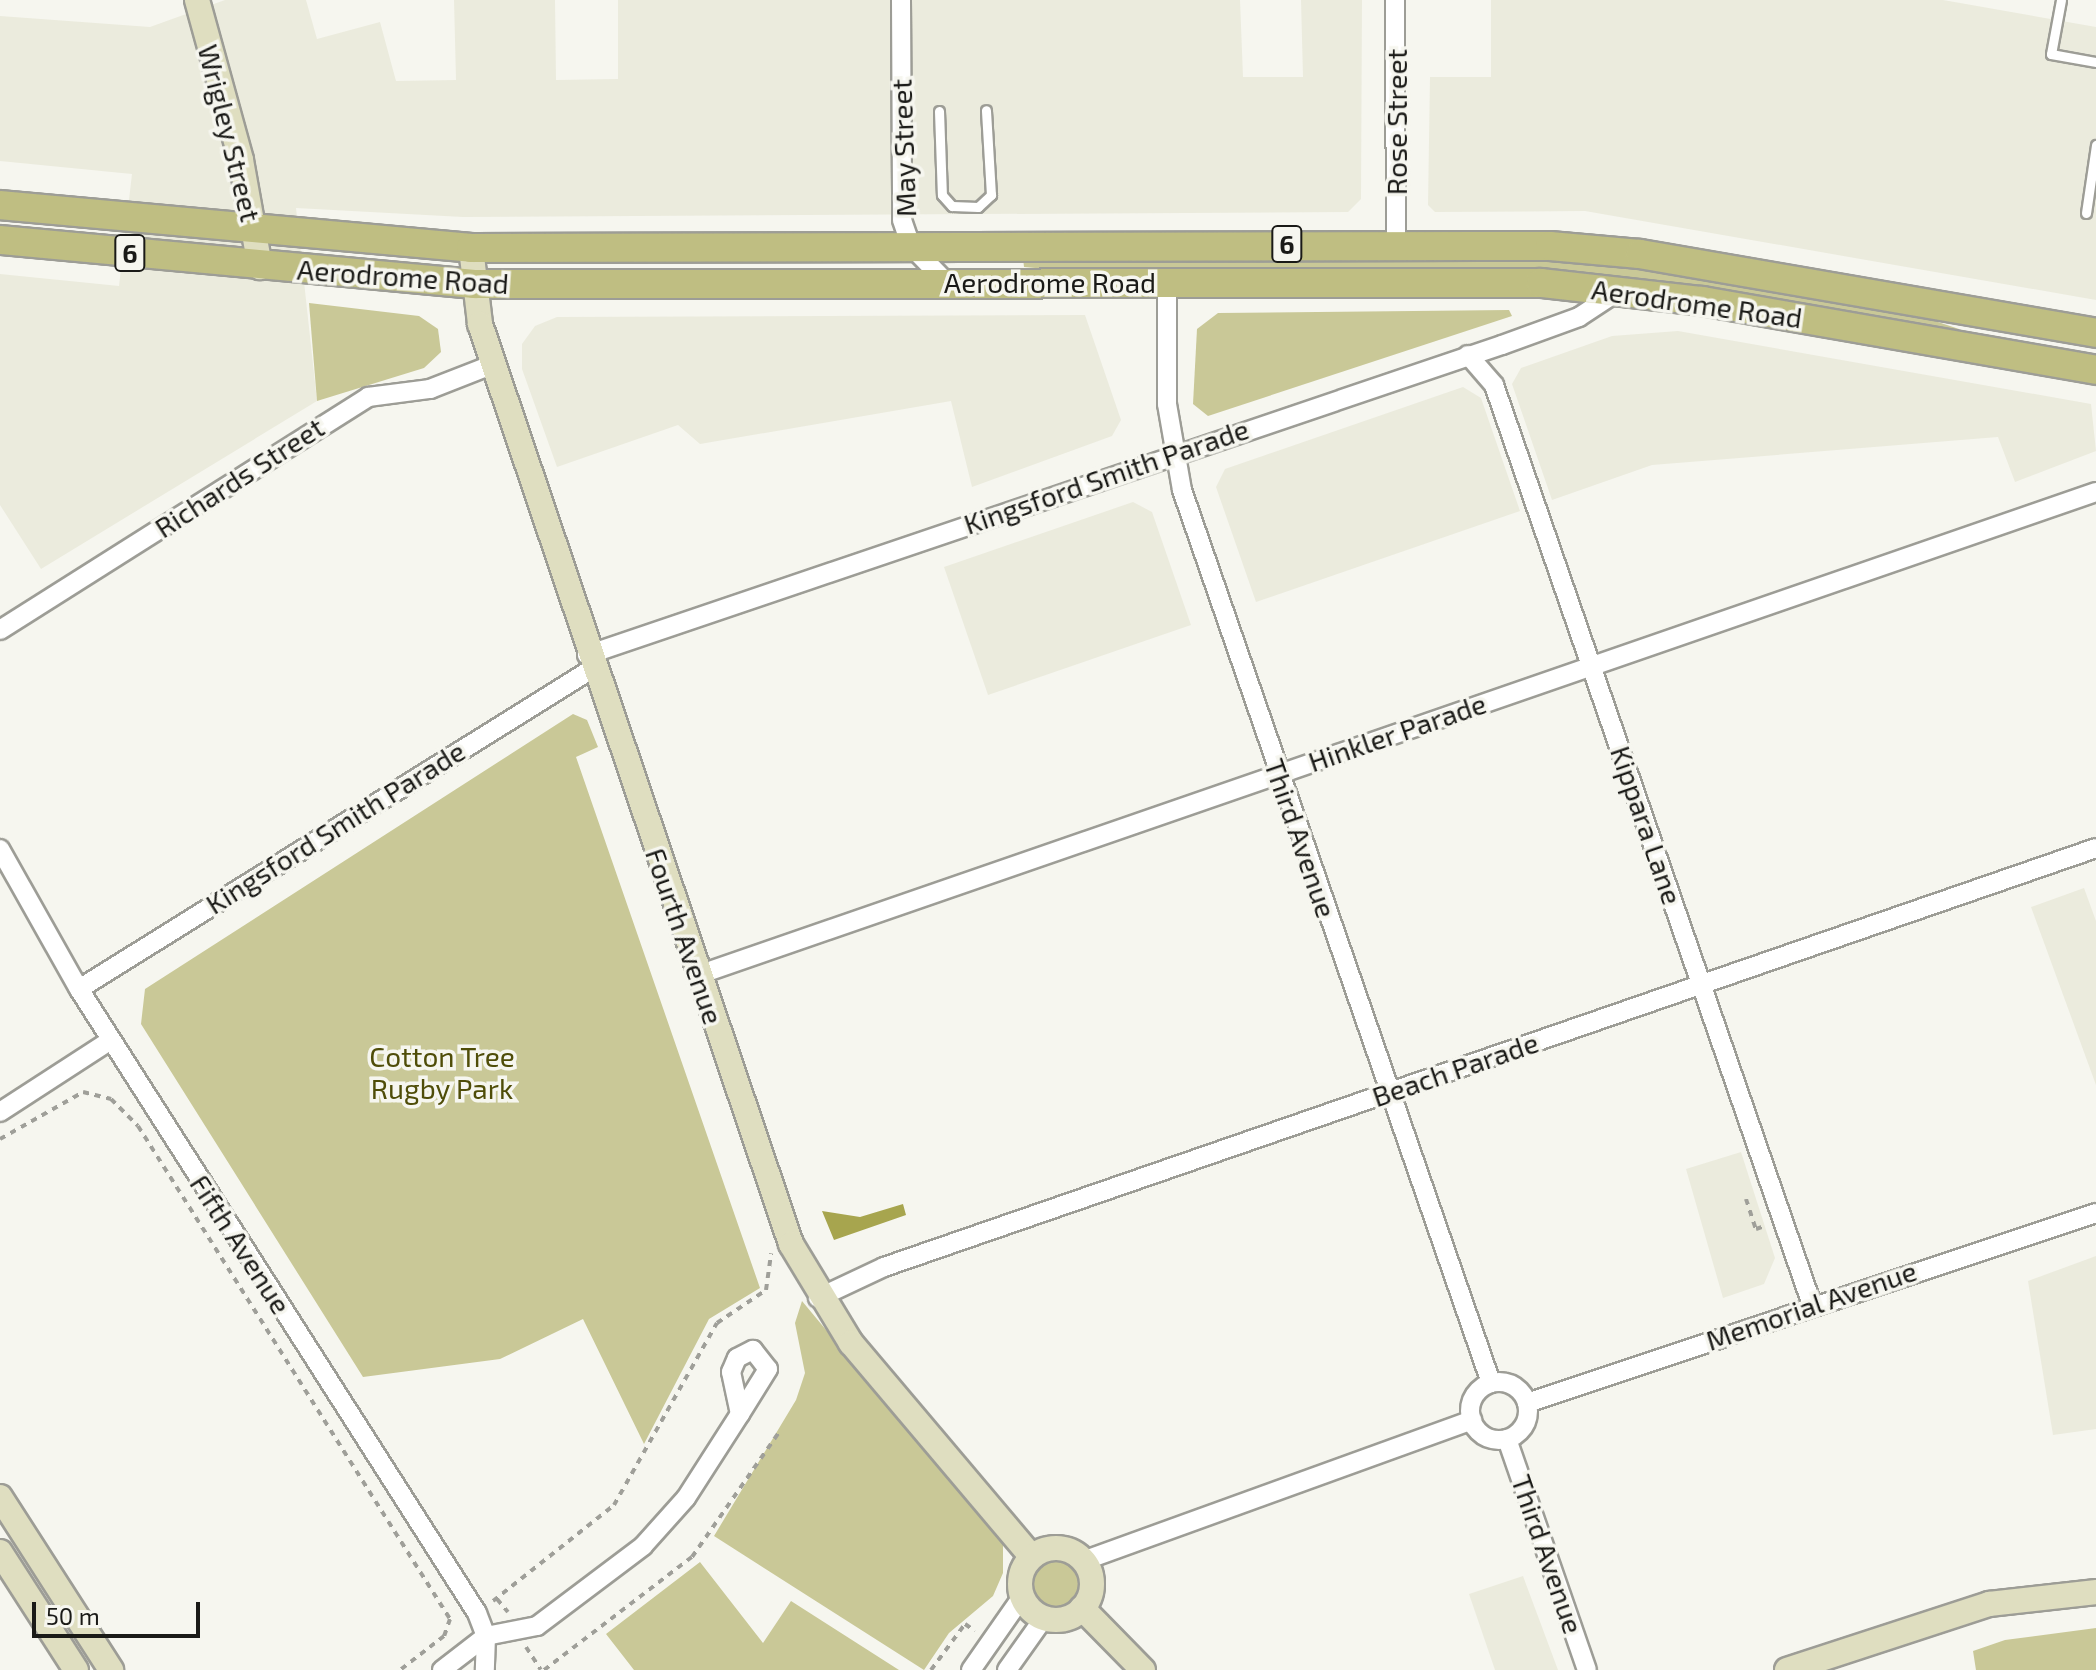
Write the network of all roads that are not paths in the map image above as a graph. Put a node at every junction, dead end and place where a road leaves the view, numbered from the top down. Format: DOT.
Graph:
graph roads {
  1 [pos="197,0"];
  2 [pos="901,0"];
  3 [pos="1395,0"];
  4 [pos="2061,0"];
  5 [pos="2096,62"];
  6 [pos="986,110"];
  7 [pos="939,111"];
  8 [pos="2096,145"];
  9 [pos="0,205"];
  10 [pos="2086,213"];
  11 [pos="254,229"];
  12 [pos="0,240"];
  13 [pos="1396,244"];
  14 [pos="911,246"];
  15 [pos="471,248"];
  16 [pos="260,267"];
  17 [pos="945,281"];
  18 [pos="1167,282"];
  19 [pos="474,284"];
  20 [pos="1620,290"];
  21 [pos="2096,333"];
  22 [pos="1468,355"];
  23 [pos="494,364"];
  24 [pos="2096,370"];
  25 [pos="1172,452"];
  26 [pos="2096,492"];
  27 [pos="0,630"];
  28 [pos="590,662"];
  29 [pos="1591,664"];
  30 [pos="1278,773"];
  31 [pos="2096,848"];
  32 [pos="0,849"];
  33 [pos="698,975"];
  34 [pos="1702,985"];
  35 [pos="79,989"];
  36 [pos="111,1040"];
  37 [pos="1389,1092"];
  38 [pos="0,1112"];
  39 [pos="2096,1213"];
  40 [pos="818,1298"];
  41 [pos="1812,1305"];
  42 [pos="1491,1383"];
  43 [pos="1527,1403"];
  44 [pos="740,1414"];
  45 [pos="1472,1420"];
  46 [pos="1507,1439"];
  47 [pos="0,1497"];
  48 [pos="0,1552"];
  49 [pos="1032,1557"];
  50 [pos="1083,1561"];
  51 [pos="2096,1592"];
  52 [pos="1022,1597"];
  53 [pos="1082,1608"];
  54 [pos="1044,1618"];
  55 [pos="486,1636"];
  56 [pos="76,1670"];
  57 [pos="111,1670"];
  58 [pos="442,1670"];
  59 [pos="485,1670"];
  60 [pos="971,1670"];
  61 [pos="1007,1670"];
  62 [pos="1143,1670"];
  63 [pos="1587,1670"];
  64 [pos="1787,1670"];
  1 -- 11 [label="street, Wrigley Street"];
  2 -- 14 [label="street, May Street"];
  3 -- 13 [label="street, Rose Street"];
  4 -- 5 [label="lane"];
  6 -- 7 [label="lane"];
  8 -- 10 [label="lane"];
  9 -- 11 [label="main road, Aerodrome Road / 6"];
  11 -- 15 [label="main road, Aerodrome Road / 6"];
  11 -- 16 [label="street, Wrigley Street"];
  12 -- 16 [label="main road, Aerodrome Road / 6"];
  13 -- 14 [label="main road, Aerodrome Road / 6"];
  13 -- 21 [label="main road, Aerodrome Road / 6"];
  14 -- 15 [label="main road, Aerodrome Road / 6"];
  14 -- 17 [label="street, May Street"];
  15 -- 19 [label="street, Fourth Avenue"];
  16 -- 19 [label="main road, Aerodrome Road / 6"];
  17 -- 18 [label="main road, Aerodrome Road / 6"];
  17 -- 19 [label="main road, Aerodrome Road / 6"];
  18 -- 20 [label="main road, Aerodrome Road / 6"];
  18 -- 25 [label="street, Third Avenue"];
  19 -- 23 [label="street, Fourth Avenue"];
  20 -- 22 [label="street, Kingsford Smith Parade"];
  20 -- 24 [label="main road, Aerodrome Road / 6"];
  22 -- 25 [label="street, Kingsford Smith Parade"];
  22 -- 29 [label="street, Kippara Lane"];
  23 -- 27 [label="street, Richards Street"];
  23 -- 28 [label="street, Fourth Avenue"];
  25 -- 28 [label="street, Kingsford Smith Parade"];
  25 -- 30 [label="street, Third Avenue"];
  26 -- 29 [label="street, Hinkler Parade"];
  28 -- 33 [label="street, Fourth Avenue"];
  28 -- 35 [label="street, Kingsford Smith Parade"];
  29 -- 30 [label="street, Hinkler Parade"];
  29 -- 34 [label="street, Kippara Lane"];
  30 -- 33 [label="street, Hinkler Parade"];
  30 -- 37 [label="street, Third Avenue"];
  31 -- 34 [label="street, Beach Parade"];
  32 -- 35 [label="street, Fifth Avenue"];
  33 -- 40 [label="street, Fourth Avenue"];
  34 -- 37 [label="street, Beach Parade"];
  34 -- 41 [label="street, Kippara Lane"];
  35 -- 36 [label="street, Fifth Avenue"];
  36 -- 38 [label="street"];
  36 -- 55 [label="street, Fifth Avenue"];
  37 -- 40 [label="street, Beach Parade"];
  37 -- 42 [label="street, Third Avenue"];
  39 -- 41 [label="street, Memorial Avenue"];
  40 -- 49 [label="street, Fourth Avenue"];
  41 -- 43 [label="street, Memorial Avenue"];
  42 -- 43 [label="street"];
  42 -- 45 [label="street"];
  43 -- 46 [label="street"];
  44 -- 55 [label="street"];
  45 -- 46 [label="street"];
  45 -- 50 [label="street"];
  46 -- 63 [label="street, Third Avenue"];
  47 -- 57 [label="street"];
  48 -- 56 [label="street"];
  49 -- 50 [label="street"];
  49 -- 52 [label="street"];
  50 -- 53 [label="street"];
  51 -- 64 [label="street"];
  52 -- 54 [label="street"];
  52 -- 60 [label="street"];
  53 -- 54 [label="street"];
  53 -- 62 [label="street"];
  54 -- 61 [label="street"];
  55 -- 58 [label="street"];
  55 -- 59 [label="street"];
}
